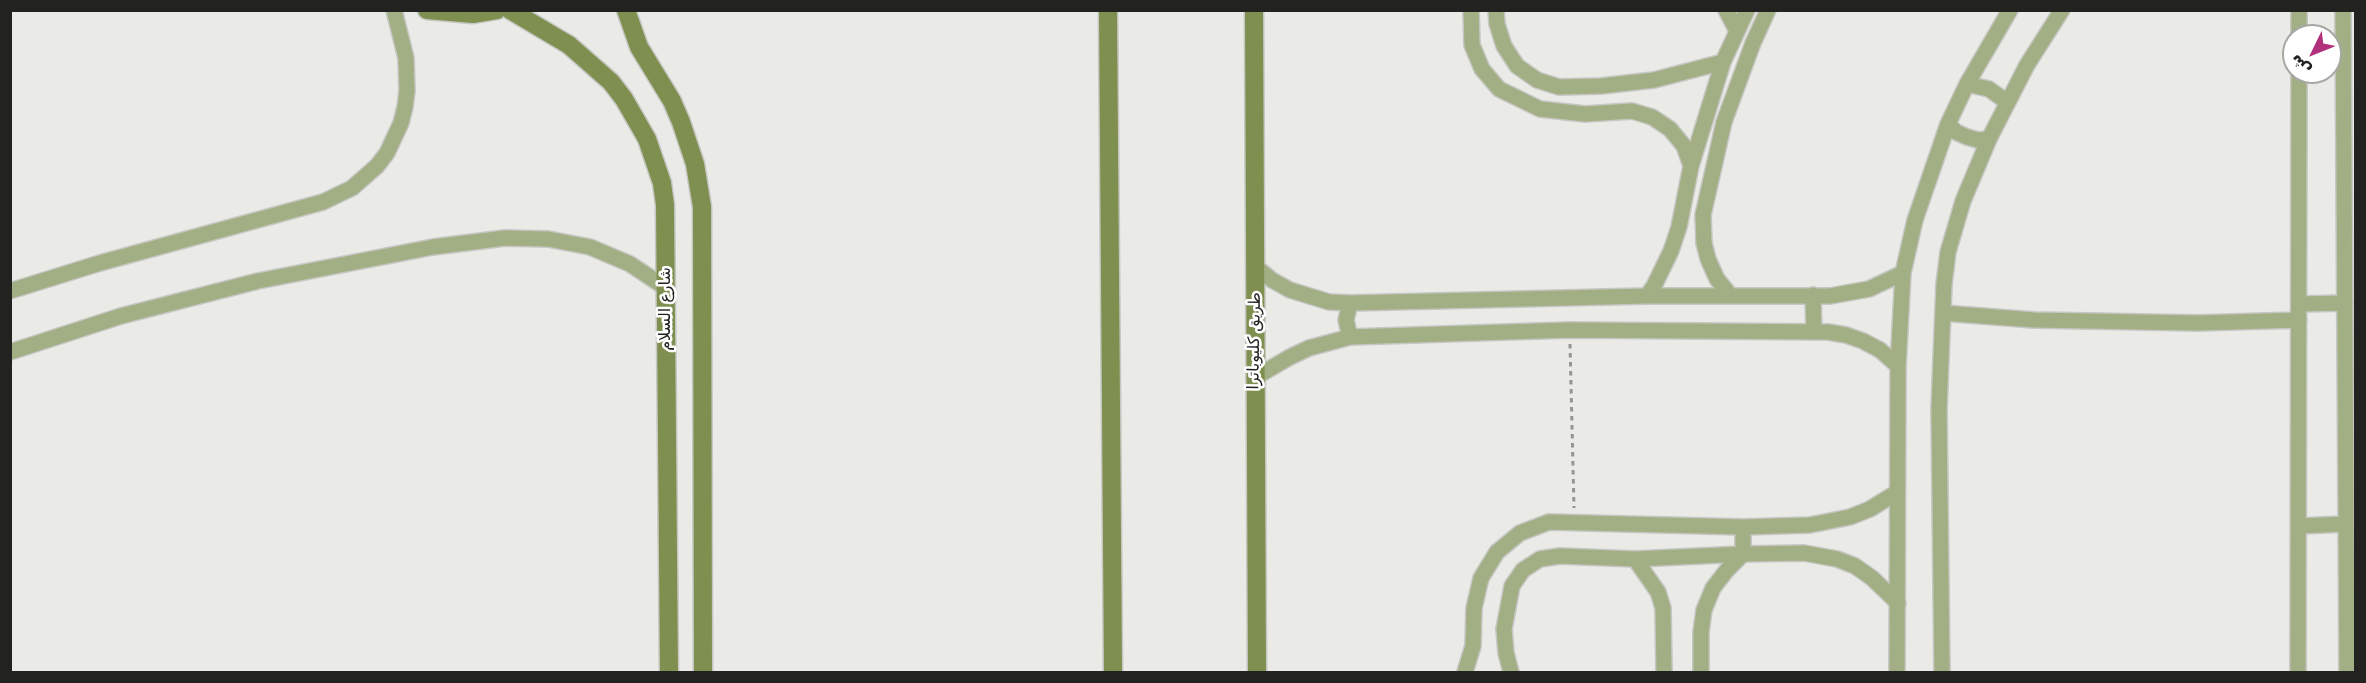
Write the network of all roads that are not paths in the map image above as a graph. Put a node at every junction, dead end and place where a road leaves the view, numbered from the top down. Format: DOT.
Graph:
graph roads {
  1 [pos="394,10"];
  2 [pos="427,10"];
  3 [pos="497,10"];
  4 [pos="510,10"];
  5 [pos="626,10"];
  6 [pos="1108,10"];
  7 [pos="1254,10"];
  8 [pos="1471,10"];
  9 [pos="1496,10"];
  10 [pos="1726,10"];
  11 [pos="1747,10"];
  12 [pos="1768,10"];
  13 [pos="2010,10"];
  14 [pos="2062,10"];
  15 [pos="2343,10"];
  16 [pos="1737,31"];
  17 [pos="1723,62"];
  18 [pos="1967,84"];
  19 [pos="2299,84"];
  20 [pos="2007,102"];
  21 [pos="1948,124"];
  22 [pos="1989,139"];
  23 [pos="1691,166"];
  24 [pos="1679,227"];
  25 [pos="1703,229"];
  26 [pos="1256,267"];
  27 [pos="1903,273"];
  28 [pos="666,288"];
  29 [pos="10,291"];
  30 [pos="1730,295"];
  31 [pos="1647,296"];
  32 [pos="1812,296"];
  33 [pos="1350,303"];
  34 [pos="2345,303"];
  35 [pos="2299,304"];
  36 [pos="1943,313"];
  37 [pos="2299,320"];
  38 [pos="1814,332"];
  39 [pos="1350,338"];
  40 [pos="10,352"];
  41 [pos="1898,366"];
  42 [pos="2350,371"];
  43 [pos="1254,378"];
  44 [pos="2351,477"];
  45 [pos="1896,493"];
  46 [pos="2346,524"];
  47 [pos="2299,526"];
  48 [pos="1743,527"];
  49 [pos="1743,554"];
  50 [pos="1635,560"];
  51 [pos="1898,603"];
  52 [pos="1260,668"];
  53 [pos="669,672"];
  54 [pos="703,672"];
  55 [pos="1113,672"];
  56 [pos="1465,672"];
  57 [pos="1511,672"];
  58 [pos="1664,672"];
  59 [pos="1701,672"];
  60 [pos="1897,672"];
  61 [pos="1942,672"];
  62 [pos="2298,672"];
  63 [pos="2347,672"];
  1 -- 29 [label="street"];
  2 -- 3 [label="main road"];
  4 -- 28 [label="main road, شارع السلام"];
  5 -- 54 [label="main road"];
  6 -- 55 [label="main road"];
  7 -- 26 [label="main road, طريق كليوباترا"];
  8 -- 23 [label="street"];
  9 -- 17 [label="street"];
  10 -- 16 [label="street"];
  11 -- 16 [label="street"];
  12 -- 25 [label="street"];
  13 -- 18 [label="street"];
  14 -- 20 [label="street"];
  15 -- 34 [label="street"];
  16 -- 17 [label="street"];
  17 -- 23 [label="street"];
  18 -- 20 [label="street"];
  18 -- 21 [label="street"];
  19 -- 35 [label="street"];
  20 -- 22 [label="street"];
  21 -- 22 [label="street"];
  21 -- 27 [label="street"];
  22 -- 36 [label="street"];
  23 -- 24 [label="street"];
  24 -- 25 [label="street"];
  24 -- 31 [label="street"];
  25 -- 30 [label="street"];
  26 -- 33 [label="street"];
  26 -- 43 [label="main road, طريق كليوباترا"];
  27 -- 32 [label="street"];
  27 -- 41 [label="street"];
  28 -- 40 [label="street"];
  28 -- 53 [label="main road, شارع السلام"];
  30 -- 31 [label="street"];
  30 -- 32 [label="street"];
  31 -- 33 [label="street"];
  32 -- 38 [label="street"];
  33 -- 39 [label="street"];
  34 -- 35 [label="street"];
  34 -- 42 [label="street"];
  35 -- 37 [label="street"];
  36 -- 37 [label="street"];
  36 -- 61 [label="street"];
  37 -- 47 [label="street"];
  38 -- 39 [label="street"];
  38 -- 41 [label="street"];
  39 -- 43 [label="street"];
  41 -- 45 [label="street"];
  42 -- 44 [label="street"];
  43 -- 52 [label="main road, طريق كليوباترا"];
  44 -- 46 [label="street"];
  45 -- 48 [label="street"];
  45 -- 51 [label="street"];
  46 -- 47 [label="street"];
  46 -- 63 [label="street"];
  47 -- 62 [label="street"];
  48 -- 49 [label="street"];
  48 -- 56 [label="street"];
  49 -- 50 [label="street"];
  49 -- 51 [label="street"];
  49 -- 59 [label="street"];
  50 -- 57 [label="street"];
  50 -- 58 [label="street"];
  51 -- 60 [label="street"];
}
